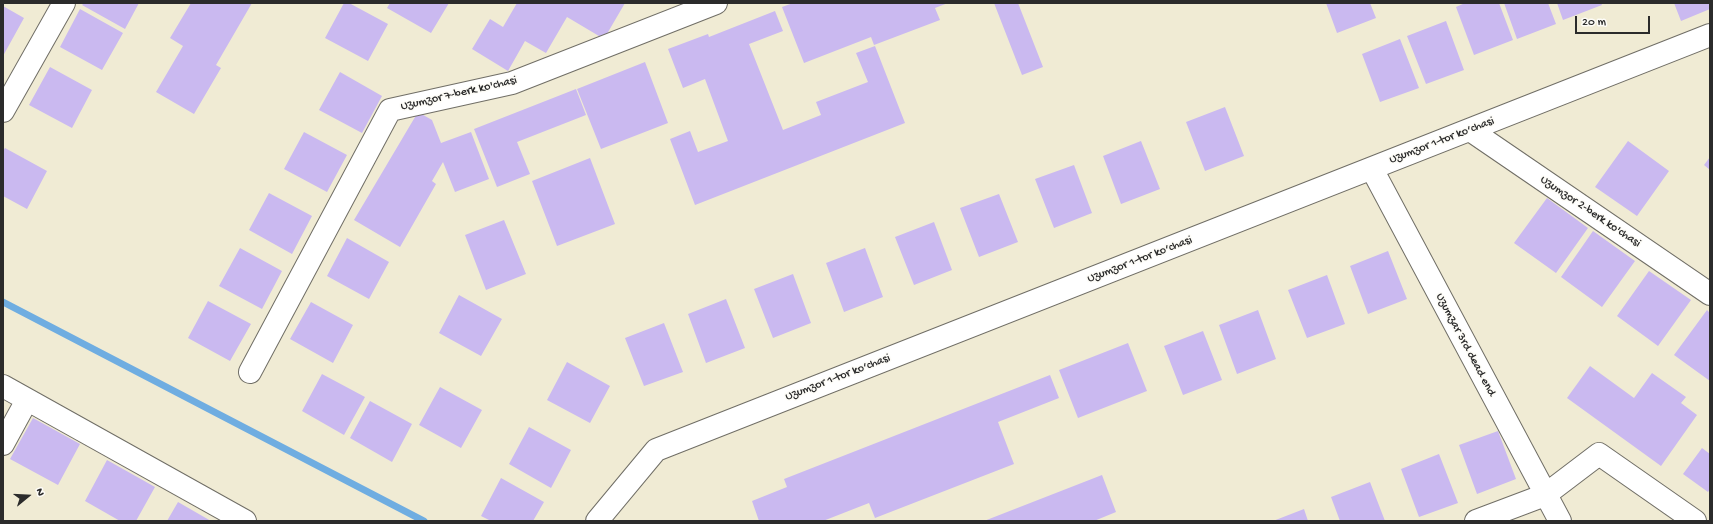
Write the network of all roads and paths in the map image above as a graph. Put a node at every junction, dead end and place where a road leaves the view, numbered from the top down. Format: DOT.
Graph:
graph roads {
  1 [pos="64,3"];
  2 [pos="716,3"];
  3 [pos="1705,43"];
  4 [pos="3,111"];
  5 [pos="1470,130"];
  6 [pos="1372,169"];
  7 [pos="1710,294"];
  8 [pos="250,372"];
  9 [pos="3,386"];
  10 [pos="27,400"];
  11 [pos="3,444"];
  12 [pos="1545,495"];
  13 [pos="245,521"];
  14 [pos="597,521"];
  15 [pos="1476,521"];
  16 [pos="1560,521"];
  17 [pos="1695,521"];
  1 -- 4 [label="street"];
  2 -- 8 [label="street, Uzumzor 7-berk ko'chasi"];
  3 -- 5 [label="street, Uzumzor 1-tor ko‘chasi"];
  5 -- 6 [label="street, Uzumzor 1-tor ko‘chasi"];
  5 -- 7 [label="street, Uzumzor 2-berk ko'chasi"];
  6 -- 12 [label="street, Uzumzar 3rd dead end"];
  6 -- 14 [label="street, Uzumzor 1-tor ko‘chasi"];
  9 -- 10 [label="street"];
  10 -- 11 [label="street"];
  10 -- 13 [label="street"];
  12 -- 15 [label="street"];
  12 -- 16 [label="street, Uzumzar 3rd dead end"];
  12 -- 17 [label="street"];
}
